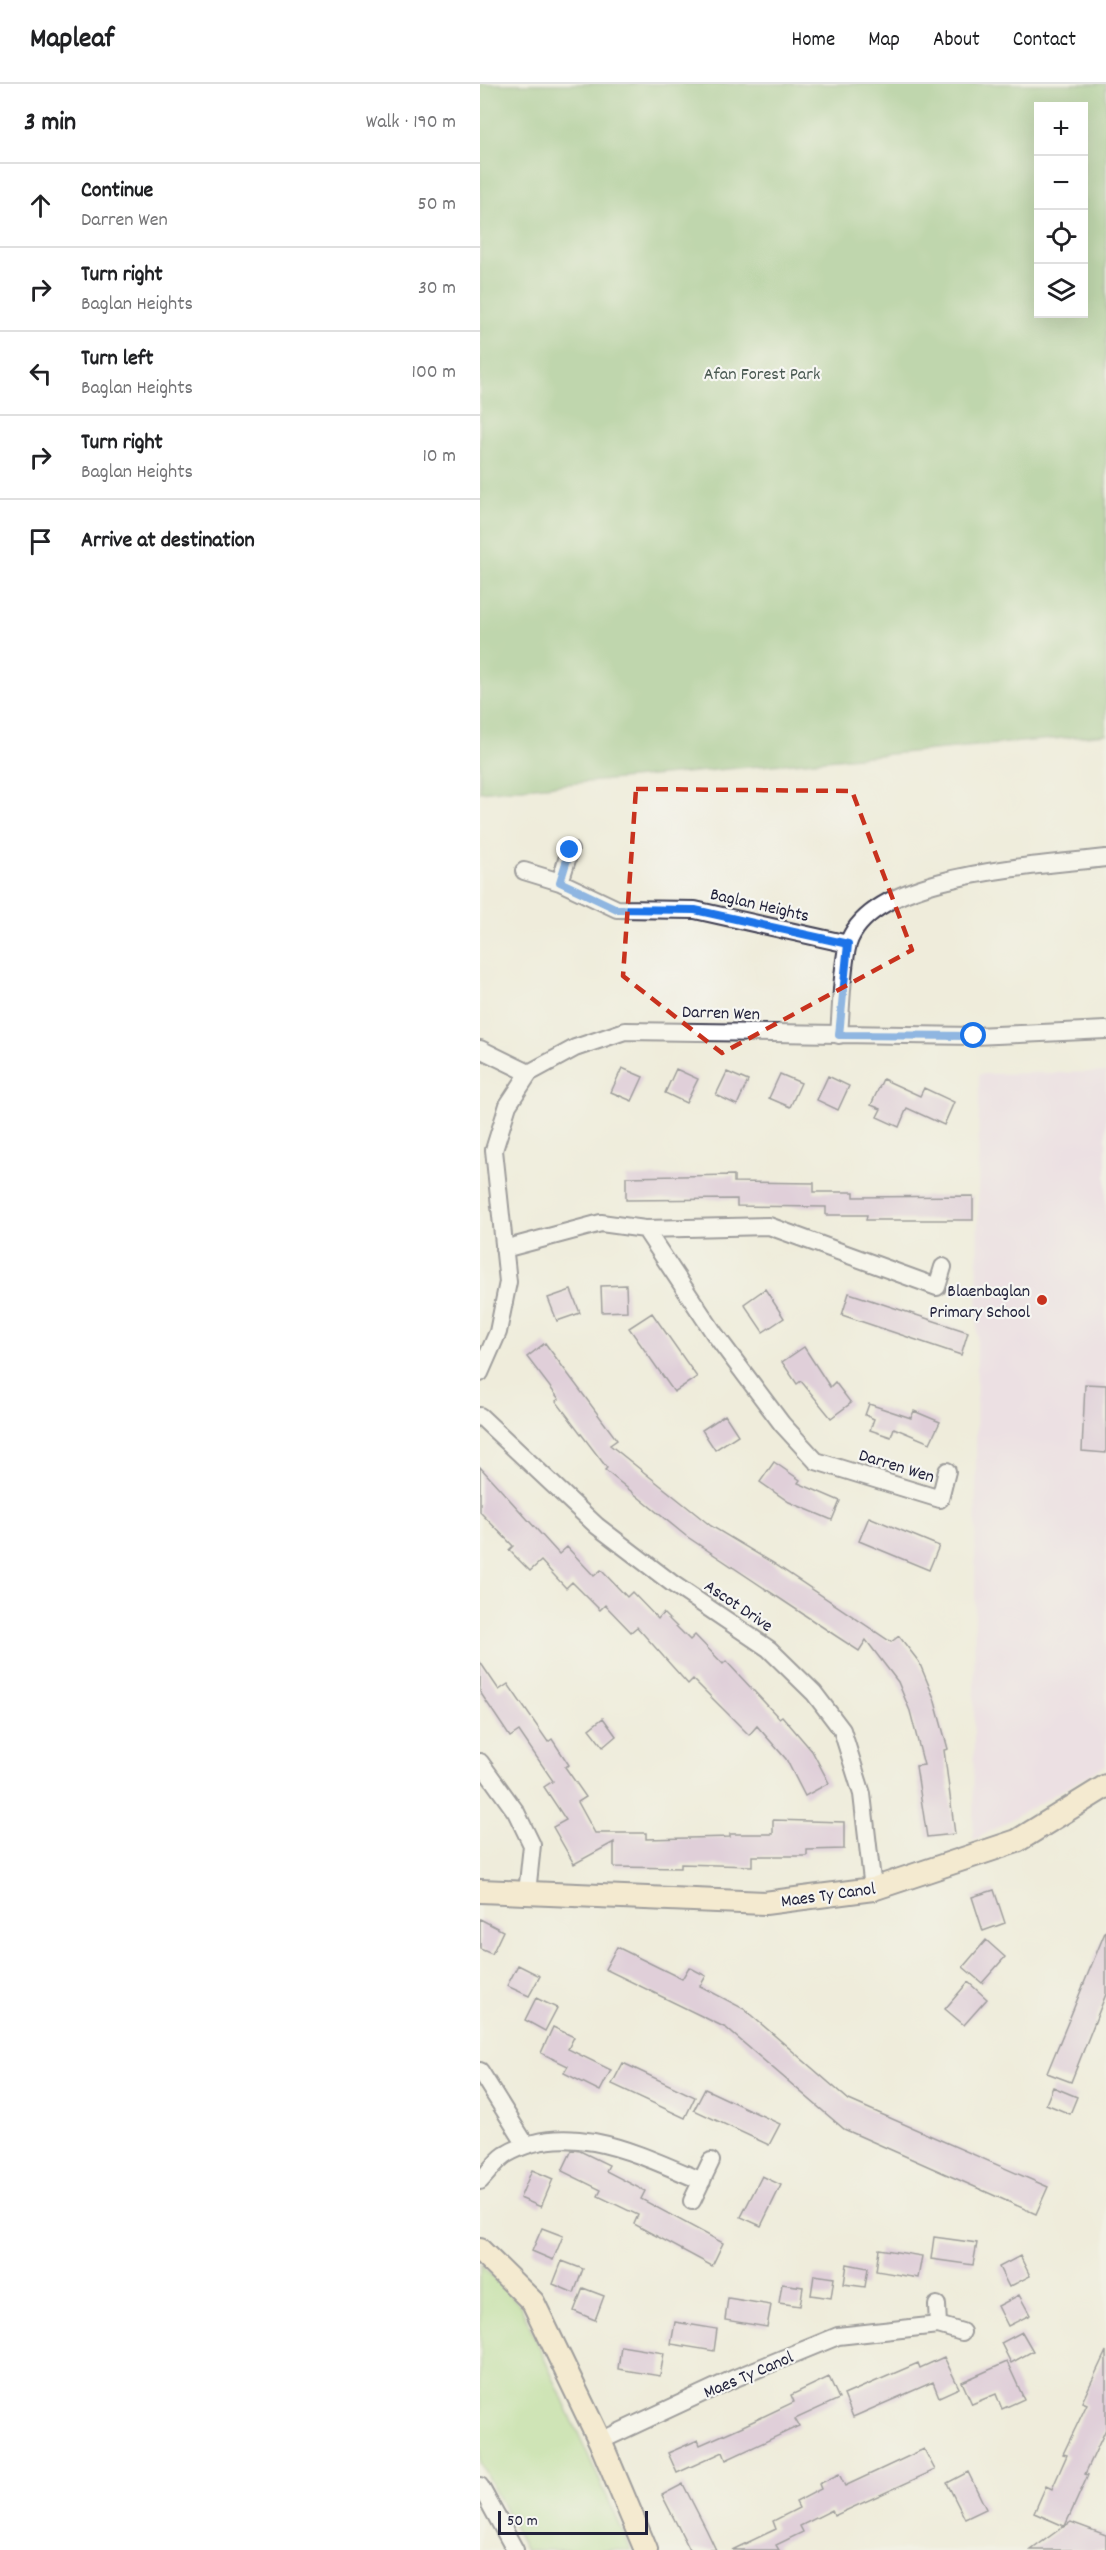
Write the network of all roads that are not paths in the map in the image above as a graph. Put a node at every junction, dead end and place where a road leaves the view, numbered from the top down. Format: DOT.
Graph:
graph roads {
  1 [pos="570,850"];
  2 [pos="1106,858"];
  3 [pos="524,871"];
  4 [pos="560,882"];
  5 [pos="848,944"];
  6 [pos="1106,1030"];
  7 [pos="839,1035"];
  8 [pos="480,1049"];
  9 [pos="529,1073"];
  10 [pos="645,1229"];
  11 [pos="504,1249"];
  12 [pos="943,1267"];
  13 [pos="480,1373"];
  14 [pos="480,1416"];
  15 [pos="948,1471"];
  16 [pos="480,1762"];
  17 [pos="1106,1786"];
  18 [pos="873,1889"];
  19 [pos="480,1891"];
  20 [pos="527,1893"];
  21 [pos="480,2071"];
  22 [pos="526,2145"];
  23 [pos="711,2161"];
  24 [pos="480,2181"];
  25 [pos="702,2181"];
  26 [pos="692,2201"];
  27 [pos="480,2250"];
  28 [pos="938,2305"];
  29 [pos="938,2325"];
  30 [pos="962,2332"];
  31 [pos="600,2441"];
  32 [pos="480,2486"];
  33 [pos="514,2550"];
  34 [pos="646,2550"];
  1 -- 4 [label="street"];
  2 -- 5 [label="street"];
  3 -- 4 [label="street, Baglan Heights"];
  4 -- 5 [label="street, Baglan Heights"];
  5 -- 7 [label="street"];
  6 -- 7 [label="street, Darren Wen"];
  7 -- 9 [label="street, Darren Wen"];
  8 -- 9 [label="street"];
  9 -- 11 [label="street, Darren Wen"];
  10 -- 11 [label="street"];
  10 -- 12 [label="street"];
  10 -- 15 [label="street, Darren Wen"];
  11 -- 13 [label="street, Darren Wen"];
  14 -- 18 [label="street, Ascot Drive"];
  16 -- 20 [label="street"];
  17 -- 18 [label="street, Maes Ty Canol"];
  18 -- 20 [label="street, Maes Ty Canol"];
  19 -- 20 [label="street, Maes Ty Canol"];
  21 -- 22 [label="street"];
  22 -- 24 [label="street"];
  22 -- 25 [label="street"];
  23 -- 25 [label="street"];
  25 -- 26 [label="street"];
  27 -- 31 [label="street"];
  28 -- 29 [label="street"];
  29 -- 30 [label="street, Maes Ty Canol"];
  29 -- 31 [label="street, Maes Ty Canol"];
  31 -- 34 [label="street"];
  32 -- 33 [label="street"];
}
